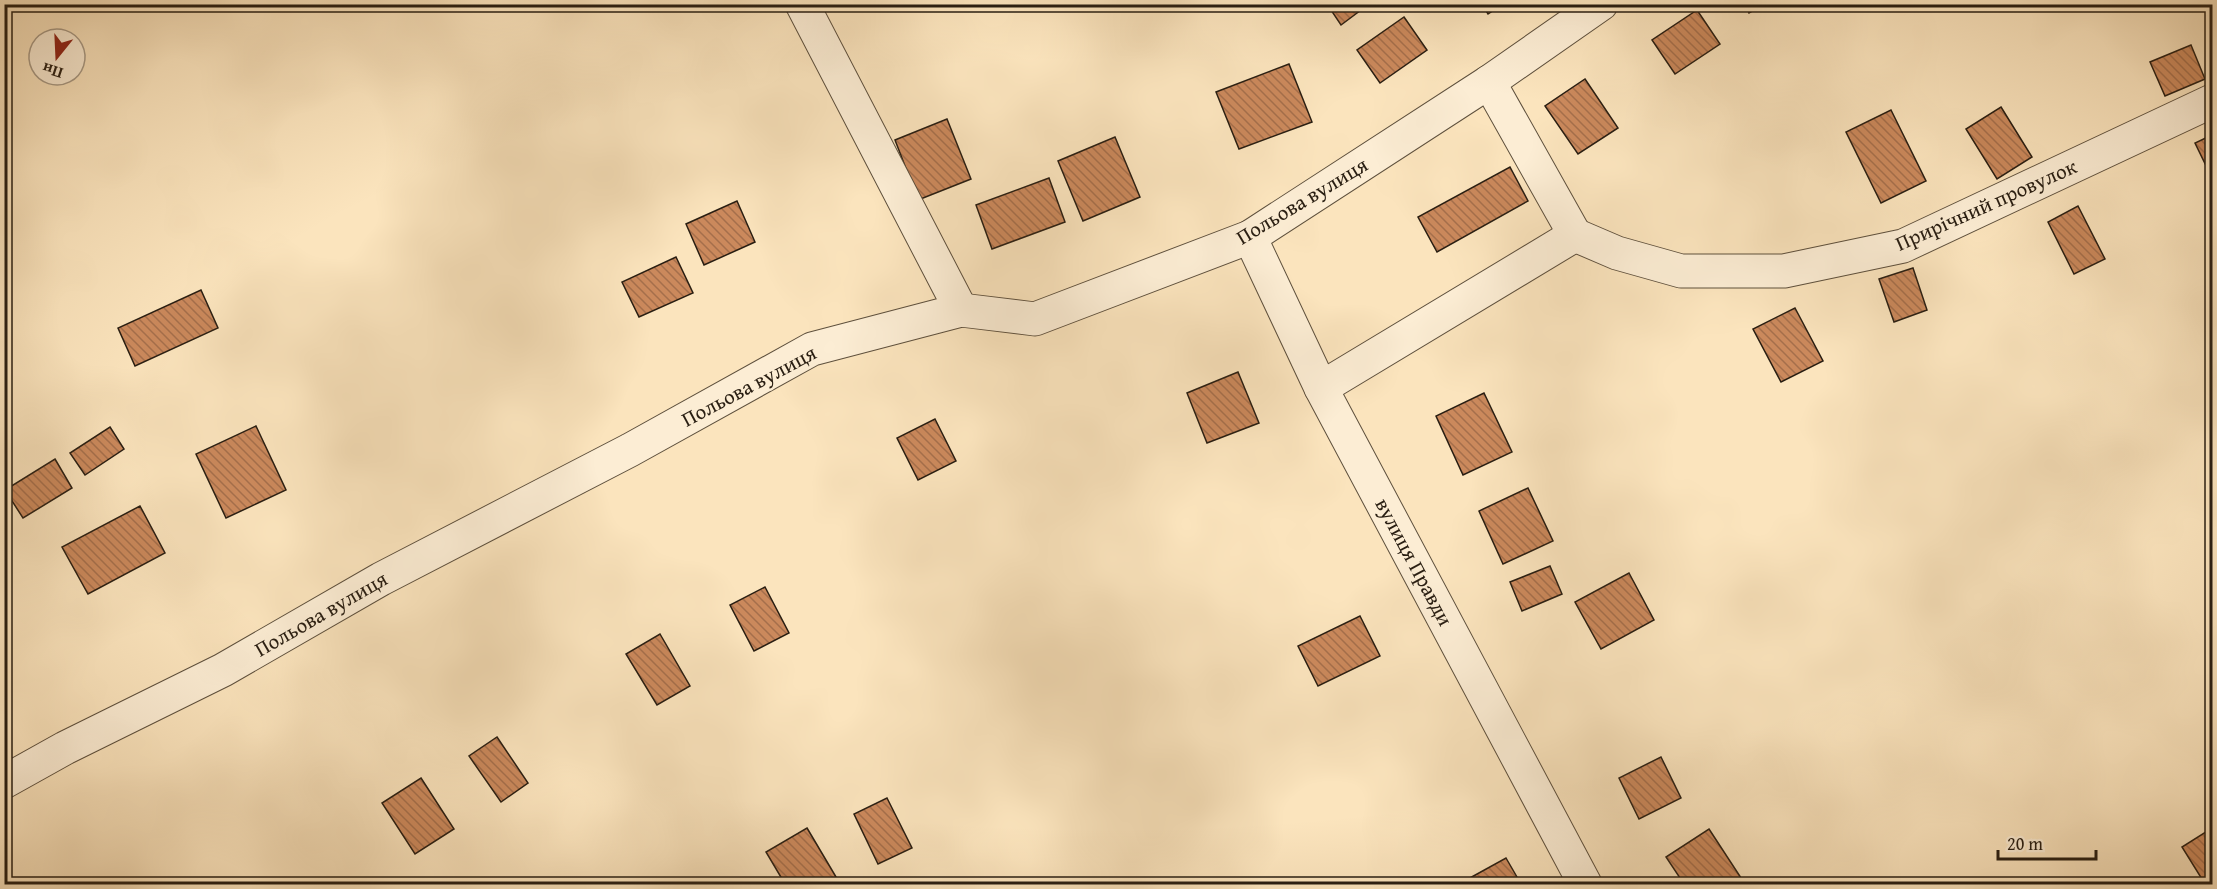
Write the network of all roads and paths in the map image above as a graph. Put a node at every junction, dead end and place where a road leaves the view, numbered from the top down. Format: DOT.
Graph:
graph roads {
  1 [pos="802,4"];
  2 [pos="1601,4"];
  3 [pos="1489,82"];
  4 [pos="2212,101"];
  5 [pos="1575,235"];
  6 [pos="1250,237"];
  7 [pos="961,310"];
  8 [pos="1321,388"];
  9 [pos="4,782"];
  10 [pos="1585,885"];
  1 -- 7 [label="street"];
  2 -- 3 [label="street, Польова вулиця"];
  3 -- 5 [label="street"];
  3 -- 6 [label="street, Польова вулиця"];
  4 -- 5 [label="street, Прирічний провулок"];
  5 -- 8 [label="street"];
  6 -- 7 [label="street, Польова вулиця"];
  6 -- 8 [label="street, вулиця Правди"];
  7 -- 9 [label="street, Польова вулиця"];
  8 -- 10 [label="street, вулиця Правди"];
}
